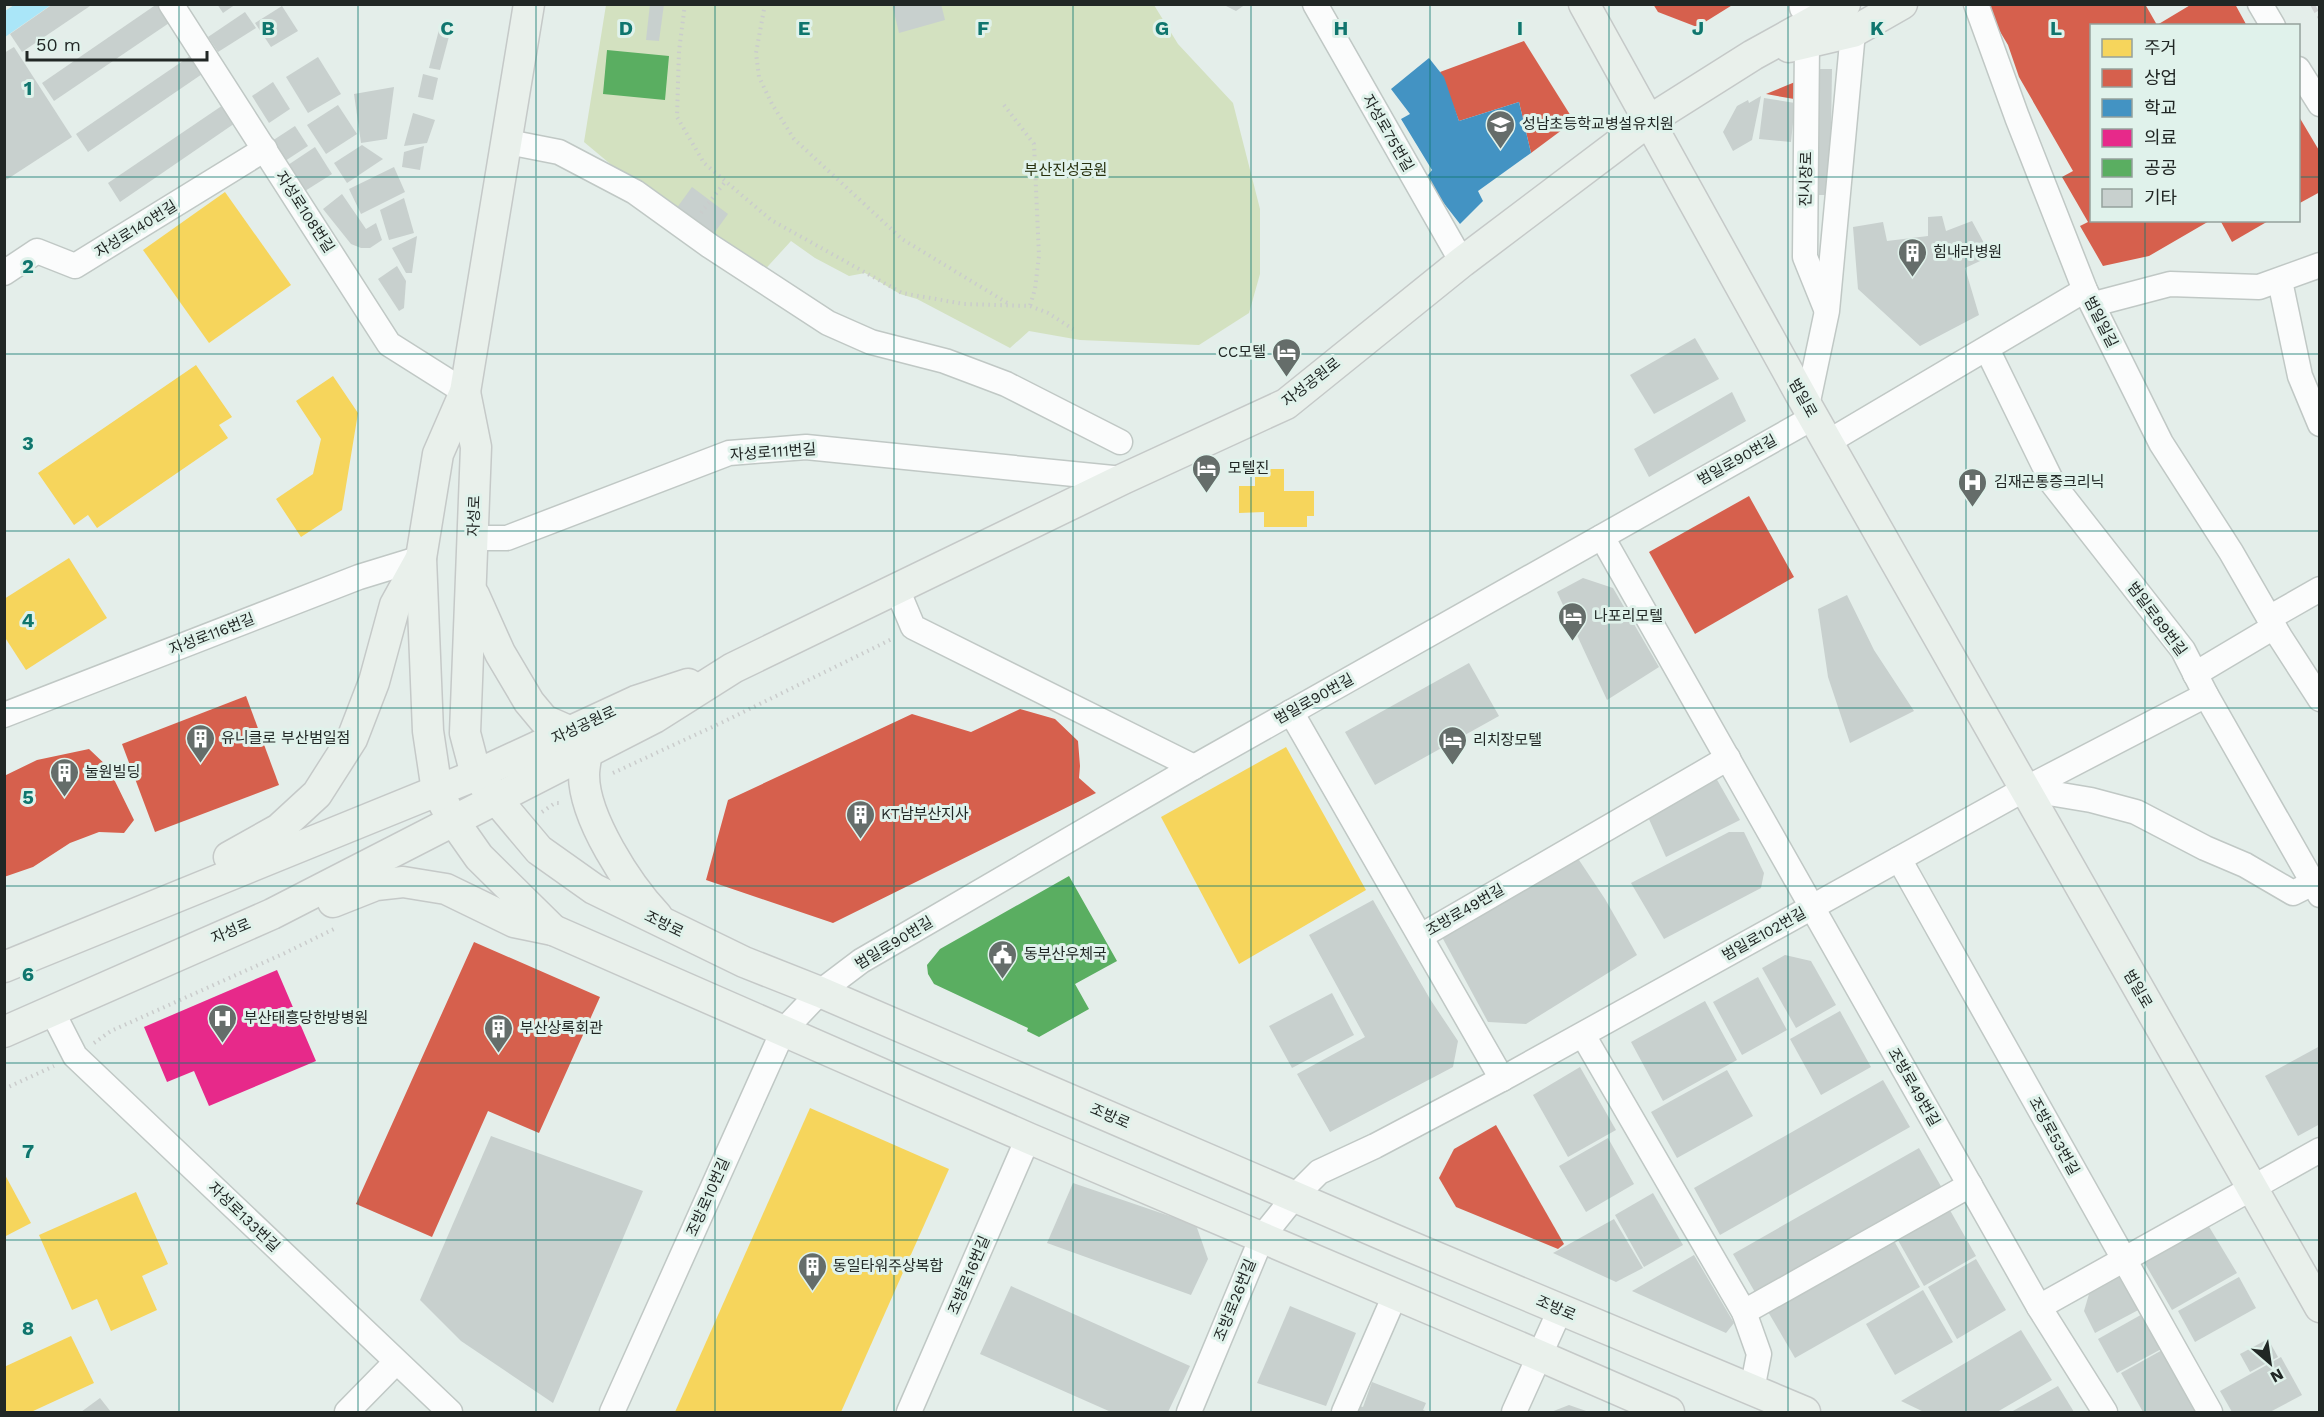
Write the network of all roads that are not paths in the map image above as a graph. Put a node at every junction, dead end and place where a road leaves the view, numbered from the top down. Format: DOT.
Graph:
graph roads {
  1 [pos="171,4"];
  2 [pos="529,4"];
  3 [pos="1315,4"];
  4 [pos="1584,4"];
  5 [pos="1902,4"];
  6 [pos="1976,4"];
  7 [pos="2260,4"];
  8 [pos="1803,6"];
  9 [pos="1849,18"];
  10 [pos="2272,24"];
  11 [pos="1807,43"];
  12 [pos="1754,55"];
  13 [pos="2300,72"];
  14 [pos="2319,104"];
  15 [pos="1650,120"];
  16 [pos="507,142"];
  17 [pos="265,149"];
  18 [pos="1462,262"];
  19 [pos="2319,265"];
  20 [pos="4,273"];
  21 [pos="2280,281"];
  22 [pos="2090,297"];
  23 [pos="1827,311"];
  24 [pos="1987,349"];
  25 [pos="465,392"];
  26 [pos="1816,422"];
  27 [pos="2319,424"];
  28 [pos="1120,442"];
  29 [pos="1123,479"];
  30 [pos="1602,537"];
  31 [pos="473,538"];
  32 [pos="421,558"];
  33 [pos="897,589"];
  34 [pos="2319,589"];
  35 [pos="471,590"];
  36 [pos="2271,623"];
  37 [pos="2200,684"];
  38 [pos="2316,691"];
  39 [pos="1291,712"];
  40 [pos="4,715"];
  41 [pos="578,741"];
  42 [pos="1728,758"];
  43 [pos="1194,767"];
  44 [pos="476,775"];
  45 [pos="2025,789"];
  46 [pos="437,791"];
  47 [pos="496,799"];
  48 [pos="453,820"];
  49 [pos="1899,859"];
  50 [pos="2316,889"];
  51 [pos="189,891"];
  52 [pos="1812,907"];
  53 [pos="272,914"];
  54 [pos="665,925"];
  55 [pos="554,930"];
  56 [pos="1421,936"];
  57 [pos="4,968"];
  58 [pos="820,992"];
  59 [pos="52,1011"];
  60 [pos="783,1031"];
  61 [pos="4,1032"];
  62 [pos="1583,1035"];
  63 [pos="1502,1078"];
  64 [pos="1028,1138"];
  65 [pos="2319,1150"];
  66 [pos="1970,1185"];
  67 [pos="2252,1188"];
  68 [pos="1295,1196"];
  69 [pos="1262,1237"];
  70 [pos="2124,1260"];
  71 [pos="1395,1295"];
  72 [pos="2039,1307"];
  73 [pos="2319,1307"];
  74 [pos="1560,1310"];
  75 [pos="1744,1312"];
  76 [pos="1538,1354"];
  77 [pos="396,1362"];
  78 [pos="1752,1390"];
  79 [pos="347,1413"];
  80 [pos="450,1413"];
  81 [pos="612,1413"];
  82 [pos="909,1413"];
  83 [pos="1189,1413"];
  84 [pos="1344,1413"];
  85 [pos="1514,1413"];
  86 [pos="1669,1413"];
  87 [pos="1804,1413"];
  88 [pos="2105,1413"];
  89 [pos="2210,1413"];
  1 -- 17 [label="street, 자성로108번길"];
  2 -- 16 [label="main road, 자성로"];
  3 -- 18 [label="street, 자성로75번길"];
  4 -- 15 [label="main road, 범일로"];
  5 -- 9 [label="main road"];
  6 -- 22 [label="street, 범일일길"];
  7 -- 10 [label="street"];
  8 -- 12 [label="main road"];
  9 -- 11 [label="main road"];
  9 -- 12 [label="main road"];
  9 -- 23 [label="street"];
  11 -- 12 [label="main road"];
  11 -- 23 [label="street, 진시장로"];
  12 -- 15 [label="main road"];
  13 -- 14 [label="street"];
  15 -- 18 [label="main road, 자성공원로"];
  15 -- 26 [label="main road, 범일로"];
  16 -- 25 [label="main road, 자성로"];
  16 -- 28 [label="street"];
  17 -- 20 [label="street, 자성로140번길"];
  17 -- 25 [label="street, 자성로108번길"];
  18 -- 29 [label="main road, 자성공원로"];
  19 -- 21 [label="street"];
  21 -- 22 [label="street"];
  21 -- 27 [label="street"];
  22 -- 24 [label="street"];
  22 -- 36 [label="street, 범일일길"];
  23 -- 26 [label="street"];
  24 -- 26 [label="street"];
  24 -- 37 [label="street, 범일로89번길"];
  25 -- 31 [label="main road, 자성로"];
  25 -- 32 [label="main road, 자성로"];
  26 -- 30 [label="street, 범일로90번길"];
  26 -- 45 [label="main road, 범일로"];
  29 -- 31 [label="street, 자성로111번길"];
  29 -- 33 [label="main road, 자성공원로"];
  30 -- 39 [label="street, 범일로90번길"];
  30 -- 42 [label="street, 조방로49번길"];
  31 -- 35 [label="main road, 자성로"];
  32 -- 40 [label="street, 자성로116번길"];
  32 -- 46 [label="main road, 자성로"];
  32 -- 51 [label="main road"];
  33 -- 41 [label="main road, 자성공원로"];
  33 -- 43 [label="street"];
  34 -- 36 [label="street"];
  35 -- 41 [label="main road"];
  35 -- 44 [label="main road, 자성로"];
  36 -- 37 [label="street, 범일로102번길"];
  36 -- 38 [label="street, 범일일길"];
  37 -- 45 [label="street, 범일로102번길"];
  37 -- 50 [label="street, 범일로89번길"];
  39 -- 43 [label="street, 범일로90번길"];
  39 -- 56 [label="street"];
  41 -- 44 [label="main road, 자성공원로"];
  41 -- 47 [label="main road, 자성공원로"];
  41 -- 54 [label="main road"];
  42 -- 52 [label="street, 조방로49번길"];
  42 -- 56 [label="street, 조방로49번길"];
  43 -- 58 [label="street, 범일로90번길"];
  44 -- 46 [label="main road, 자성공원로"];
  44 -- 47 [label="main road, 자성로"];
  45 -- 49 [label="street, 범일로102번길"];
  45 -- 50 [label="street"];
  45 -- 67 [label="main road, 범일로"];
  46 -- 48 [label="main road, 자성로"];
  46 -- 51 [label="main road"];
  47 -- 48 [label="main road, 자성로"];
  47 -- 54 [label="main road, 조방로"];
  48 -- 53 [label="main road, 자성로"];
  48 -- 55 [label="main road"];
  49 -- 52 [label="street, 범일로102번길"];
  49 -- 70 [label="street, 조방로53번길"];
  51 -- 57 [label="main road"];
  52 -- 62 [label="street, 범일로102번길"];
  52 -- 66 [label="street, 조방로49번길"];
  53 -- 55 [label="main road"];
  53 -- 59 [label="main road, 자성로"];
  54 -- 58 [label="main road, 조방로"];
  55 -- 60 [label="main road"];
  56 -- 63 [label="street"];
  58 -- 60 [label="street, 조방로10번길"];
  58 -- 68 [label="main road, 조방로"];
  59 -- 61 [label="main road, 자성로"];
  59 -- 77 [label="street, 자성로133번길"];
  60 -- 64 [label="main road"];
  60 -- 81 [label="street, 조방로10번길"];
  62 -- 63 [label="street, 범일로102번길"];
  62 -- 75 [label="street"];
  63 -- 68 [label="street, 범일로102번길"];
  64 -- 69 [label="main road"];
  64 -- 82 [label="street, 조방로16번길"];
  65 -- 67 [label="street"];
  66 -- 72 [label="street, 조방로49번길"];
  66 -- 75 [label="street"];
  67 -- 70 [label="street"];
  67 -- 73 [label="main road, 범일로"];
  68 -- 69 [label="street, 조방로26번길"];
  68 -- 74 [label="main road, 조방로"];
  69 -- 71 [label="main road"];
  69 -- 83 [label="street, 조방로26번길"];
  70 -- 72 [label="street"];
  70 -- 89 [label="street, 조방로53번길"];
  71 -- 76 [label="main road"];
  71 -- 84 [label="street"];
  72 -- 88 [label="street, 조방로49번길"];
  74 -- 76 [label="street"];
  74 -- 78 [label="main road, 조방로"];
  75 -- 78 [label="street"];
  76 -- 85 [label="street"];
  76 -- 86 [label="main road"];
  77 -- 79 [label="street"];
  77 -- 80 [label="street, 자성로133번길"];
  78 -- 87 [label="main road, 조방로"];
}
